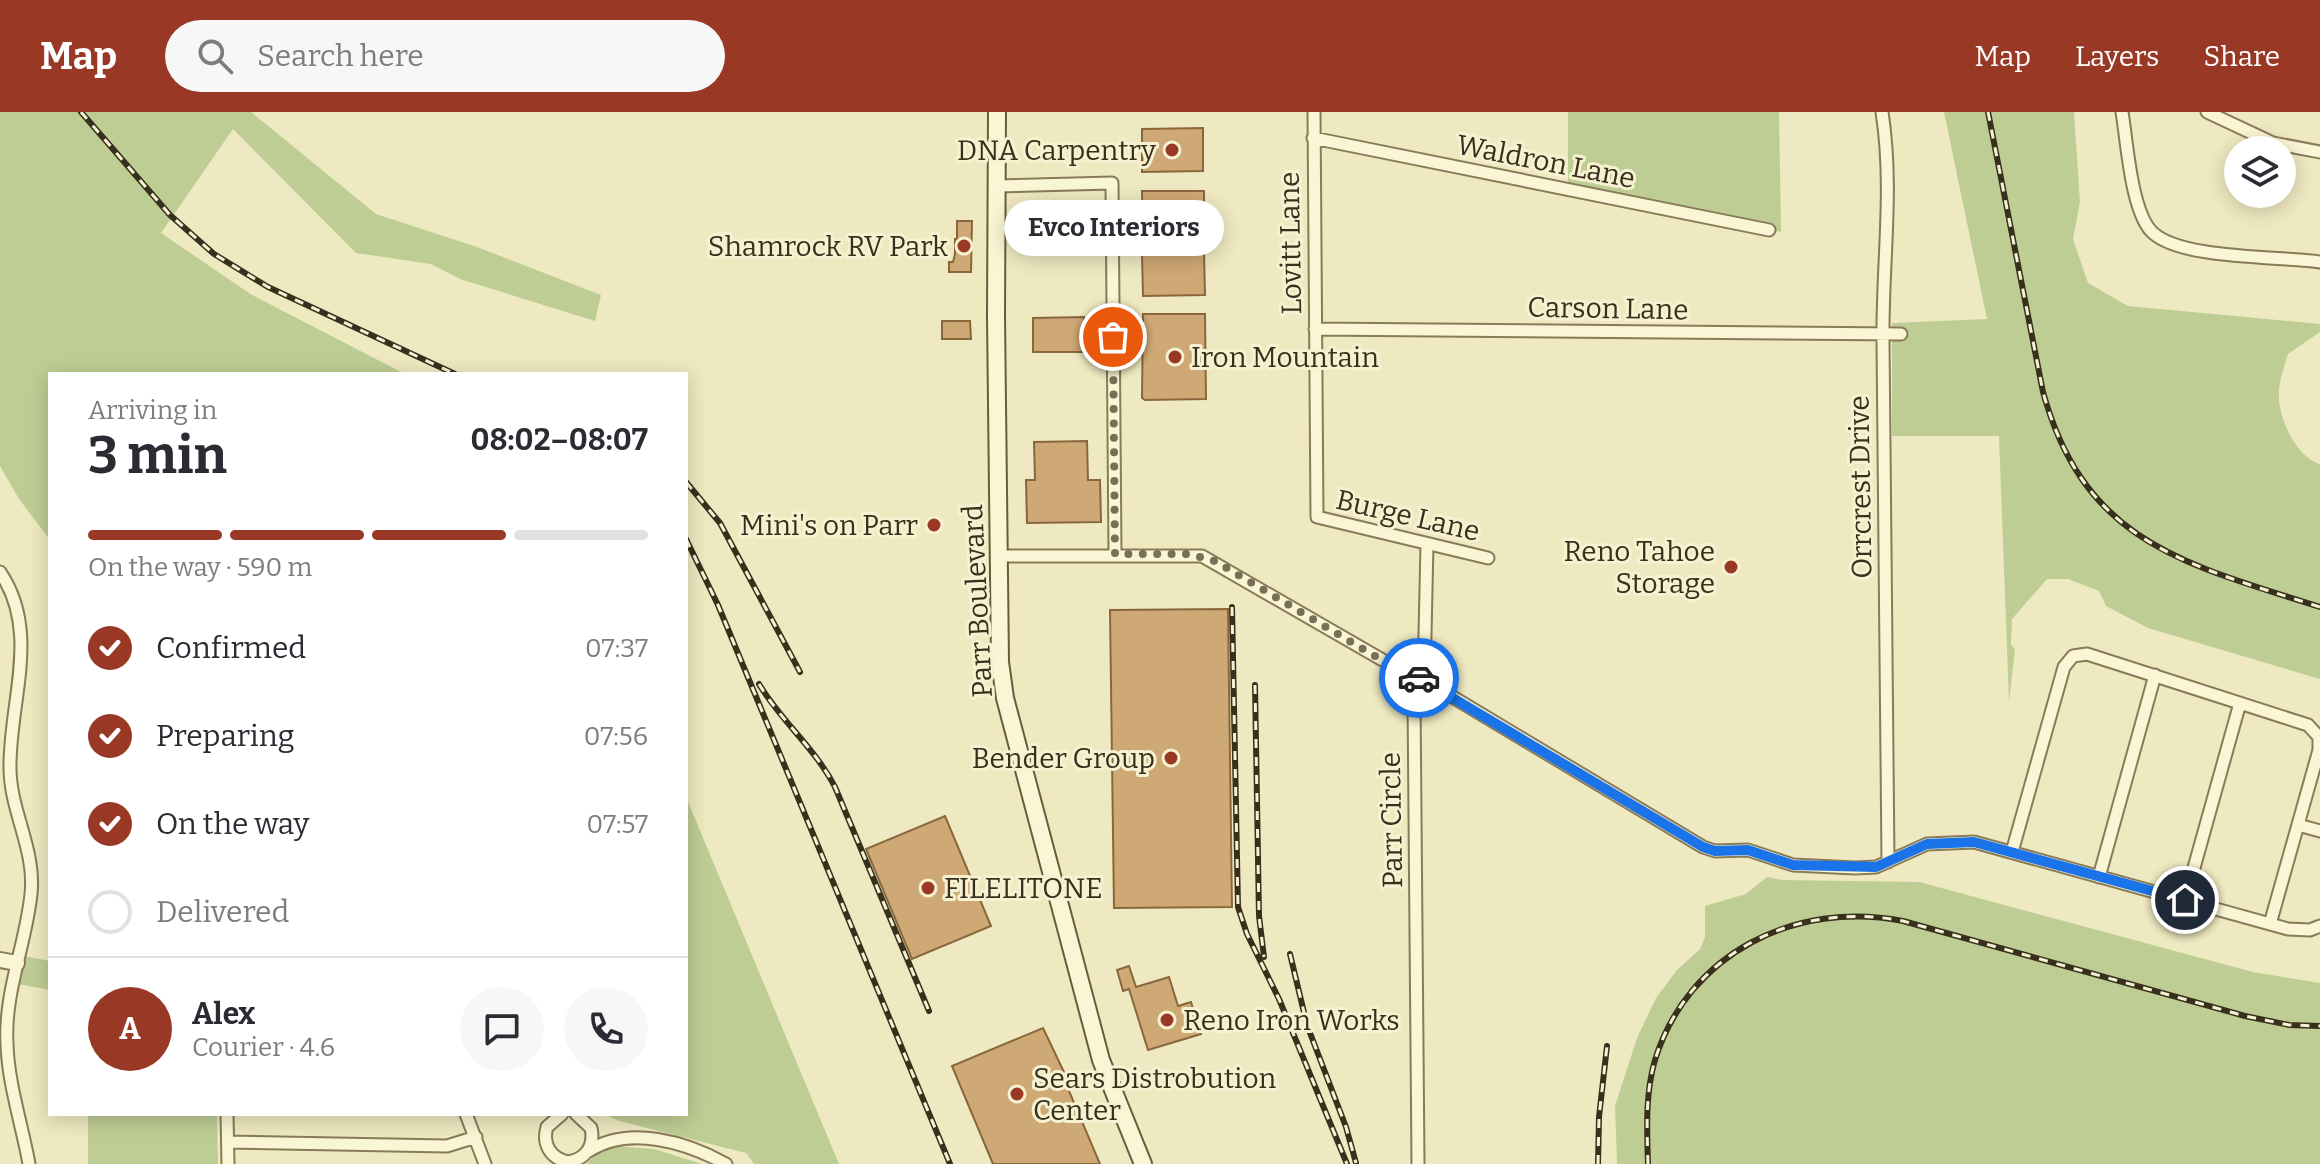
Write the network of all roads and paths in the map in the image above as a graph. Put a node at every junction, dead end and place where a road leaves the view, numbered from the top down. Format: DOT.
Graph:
graph roads {
  1 [pos="997,112"];
  2 [pos="1314,112"];
  3 [pos="1882,112"];
  4 [pos="2122,112"];
  5 [pos="2207,112"];
  6 [pos="1313,138"];
  7 [pos="2320,152"];
  8 [pos="996,186"];
  9 [pos="1769,230"];
  10 [pos="2320,262"];
  11 [pos="1315,329"];
  12 [pos="1883,334"];
  13 [pos="1901,334"];
  14 [pos="1317,517"];
  15 [pos="1427,544"];
  16 [pos="1115,554"];
  17 [pos="998,556"];
  18 [pos="1488,558"];
  19 [pos="0,572"];
  20 [pos="1400,671"];
  21 [pos="2155,675"];
  22 [pos="1424,680"];
  23 [pos="2240,703"];
  24 [pos="2298,825"];
  25 [pos="2320,831"];
  26 [pos="2012,852"];
  27 [pos="1888,862"];
  28 [pos="2099,877"];
  29 [pos="2185,900"];
  30 [pos="2270,924"];
  31 [pos="2320,926"];
  32 [pos="0,960"];
  33 [pos="17,963"];
  34 [pos="6,1077"];
  35 [pos="227,1116"];
  36 [pos="467,1116"];
  37 [pos="579,1116"];
  38 [pos="546,1120"];
  39 [pos="589,1124"];
  40 [pos="476,1137"];
  41 [pos="622,1138"];
  42 [pos="228,1142"];
  43 [pos="548,1150"];
  44 [pos="589,1151"];
  45 [pos="566,1163"];
  46 [pos="29,1164"];
  47 [pos="228,1164"];
  48 [pos="485,1164"];
  49 [pos="547,1164"];
  50 [pos="726,1164"];
  51 [pos="1143,1164"];
  52 [pos="1418,1164"];
  1 -- 8 [label="main road, Parr Boulevard"];
  2 -- 6 [label="street, Lovitt Lane"];
  3 -- 12 [label="street, Orrcrest Drive"];
  4 -- 10 [label="street"];
  5 -- 7 [label="street"];
  6 -- 9 [label="street, Waldron Lane"];
  6 -- 11 [label="street, Lovitt Lane"];
  8 -- 16 [label="street"];
  8 -- 17 [label="main road, Parr Boulevard"];
  11 -- 12 [label="street, Carson Lane"];
  11 -- 14 [label="street, Lovitt Lane"];
  12 -- 13 [label="street, Carson Lane"];
  12 -- 27 [label="street, Orrcrest Drive"];
  14 -- 15 [label="street, Burge Lane"];
  15 -- 18 [label="street, Burge Lane"];
  15 -- 22 [label="street"];
  16 -- 17 [label="street"];
  16 -- 20 [label="street"];
  17 -- 51 [label="main road, Parr Boulevard"];
  19 -- 33 [label="street"];
  20 -- 22 [label="street"];
  20 -- 52 [label="street, Parr Circle"];
  21 -- 23 [label="street"];
  21 -- 26 [label="street"];
  21 -- 28 [label="street"];
  22 -- 27 [label="street"];
  23 -- 24 [label="street"];
  23 -- 29 [label="street"];
  24 -- 25 [label="street"];
  24 -- 30 [label="street"];
  26 -- 27 [label="street"];
  26 -- 28 [label="street"];
  28 -- 29 [label="street"];
  29 -- 30 [label="street"];
  30 -- 31 [label="street"];
  32 -- 33 [label="street"];
  33 -- 34 [label="street"];
  34 -- 46 [label="street"];
  35 -- 42 [label="street"];
  36 -- 40 [label="street"];
  37 -- 39 [label="street"];
  38 -- 43 [label="street"];
  39 -- 41 [label="street"];
  39 -- 44 [label="street"];
  40 -- 42 [label="street"];
  40 -- 48 [label="street"];
  41 -- 44 [label="street"];
  41 -- 50 [label="street"];
  42 -- 47 [label="street"];
  43 -- 45 [label="street"];
  43 -- 49 [label="street"];
  44 -- 45 [label="street"];
}
